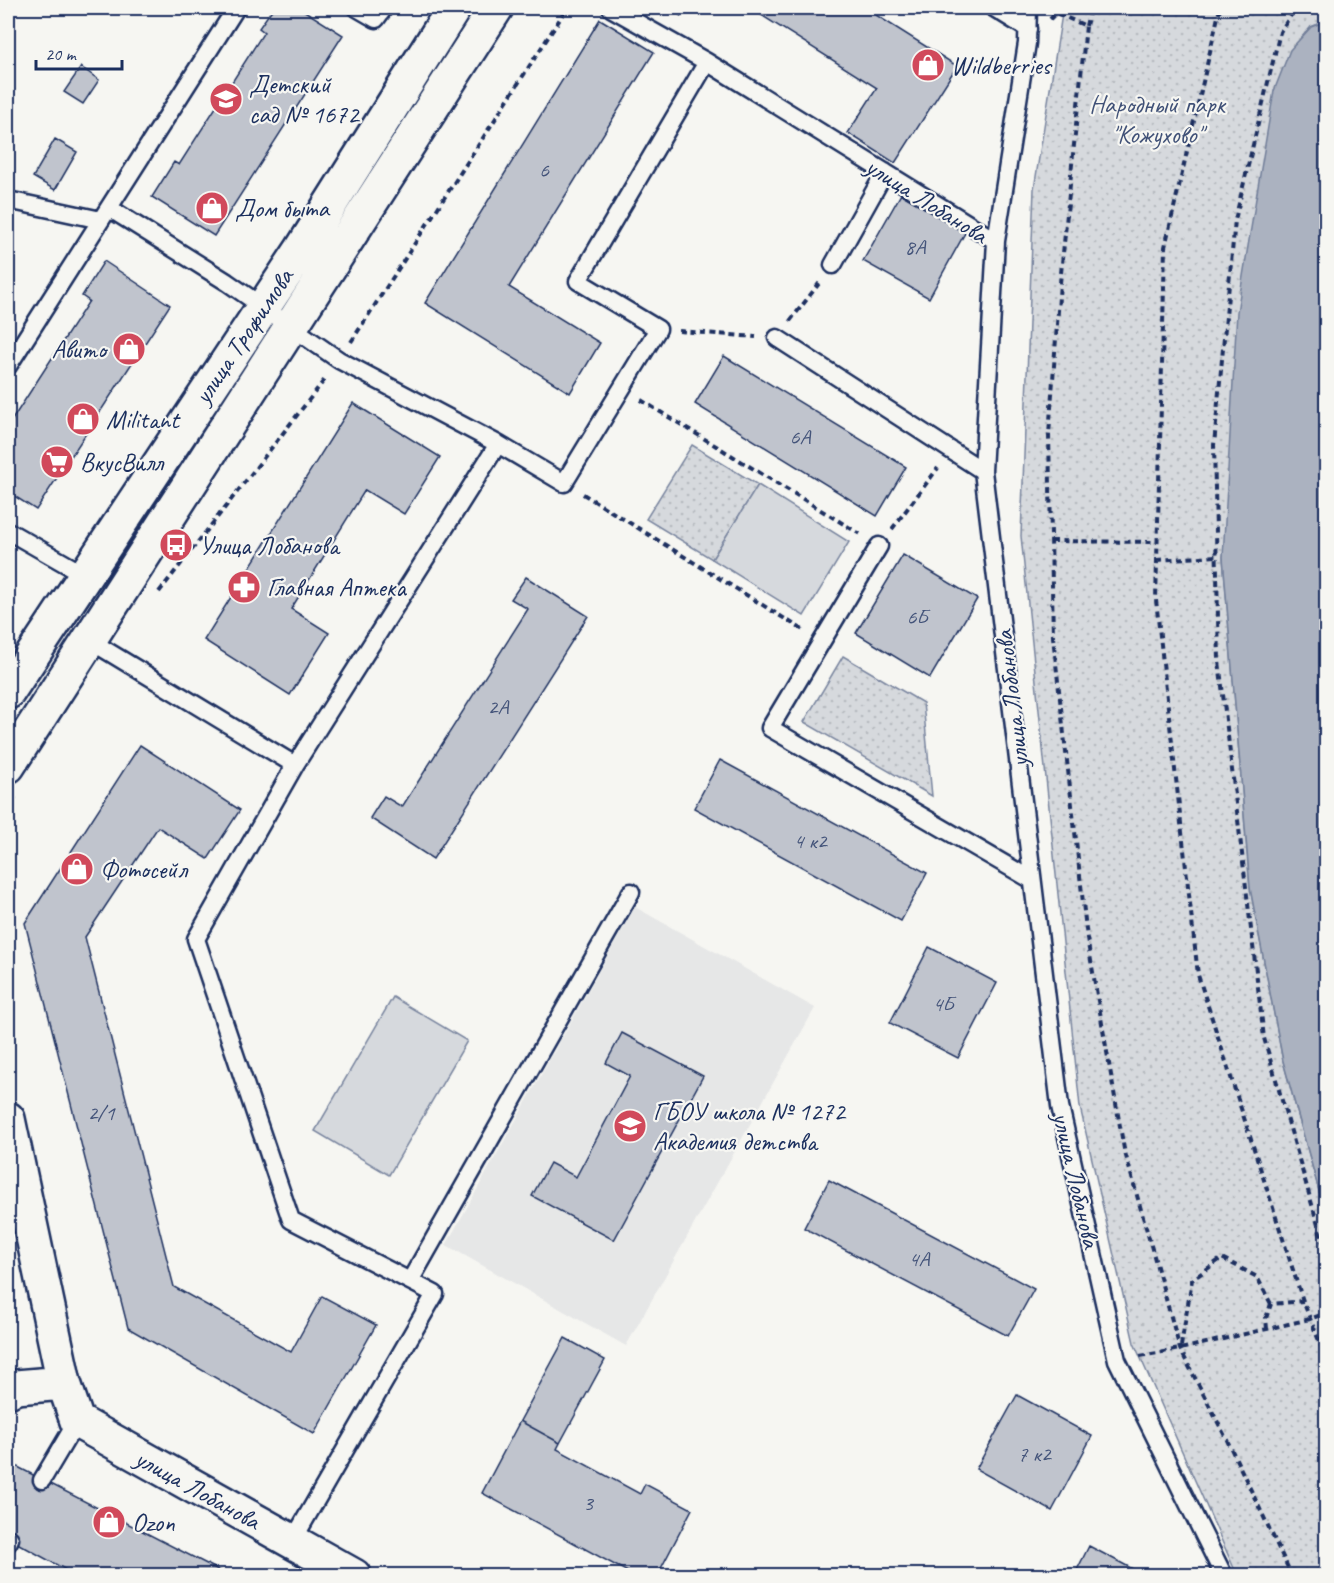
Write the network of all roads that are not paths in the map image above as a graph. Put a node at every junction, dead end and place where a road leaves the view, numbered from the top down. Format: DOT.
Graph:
graph roads {
  1 [pos="236,8"];
  2 [pos="357,8"];
  3 [pos="384,8"];
  4 [pos="454,8"];
  5 [pos="494,8"];
  6 [pos="611,8"];
  7 [pos="994,8"];
  8 [pos="1028,8"];
  9 [pos="1028,36"];
  10 [pos="707,62"];
  11 [pos="885,172"];
  12 [pos="8,200"];
  13 [pos="105,214"];
  14 [pos="996,241"];
  15 [pos="833,265"];
  16 [pos="262,306"];
  17 [pos="291,326"];
  18 [pos="777,338"];
  19 [pos="8,366"];
  20 [pos="498,444"];
  21 [pos="983,471"];
  22 [pos="8,531"];
  23 [pos="879,546"];
  24 [pos="85,575"];
  25 [pos="89,640"];
  26 [pos="8,692"];
  27 [pos="295,765"];
  28 [pos="14,778"];
  29 [pos="1032,880"];
  30 [pos="631,892"];
  31 [pos="8,1119"];
  32 [pos="410,1281"];
  33 [pos="64,1383"];
  34 [pos="8,1390"];
  35 [pos="77,1421"];
  36 [pos="42,1480"];
  37 [pos="292,1542"];
  38 [pos="354,1575"];
  39 [pos="1224,1575"];
  1 -- 13 [label="lane"];
  2 -- 3 [label="lane"];
  4 -- 16 [label="main road, улица Трофимова"];
  5 -- 17 [label="main road, улица Трофимова"];
  6 -- 10 [label="lane, улица Лобанова"];
  7 -- 9 [label="lane"];
  8 -- 9 [label="lane"];
  9 -- 14 [label="lane"];
  10 -- 11 [label="lane, улица Лобанова"];
  10 -- 20 [label="lane"];
  11 -- 14 [label="lane, улица Лобанова"];
  11 -- 15 [label="lane"];
  12 -- 13 [label="lane"];
  13 -- 16 [label="lane"];
  13 -- 19 [label="lane"];
  14 -- 21 [label="lane, улица Лобанова"];
  16 -- 17 [label="lane"];
  16 -- 24 [label="main road, улица Трофимова"];
  17 -- 20 [label="lane"];
  17 -- 25 [label="main road, улица Трофимова"];
  18 -- 21 [label="lane"];
  20 -- 27 [label="lane"];
  21 -- 29 [label="lane, улица Лобанова"];
  22 -- 24 [label="lane"];
  23 -- 29 [label="lane"];
  24 -- 26 [label="main road, улица Трофимова"];
  25 -- 27 [label="lane"];
  25 -- 28 [label="main road, улица Трофимова"];
  27 -- 32 [label="lane"];
  29 -- 39 [label="lane, улица Лобанова"];
  30 -- 32 [label="lane"];
  31 -- 33 [label="main road"];
  32 -- 37 [label="lane"];
  33 -- 34 [label="main road"];
  33 -- 35 [label="main road"];
  35 -- 36 [label="lane"];
  35 -- 37 [label="main road, улица Лобанова"];
  37 -- 38 [label="main road, улица Лобанова"];
}
